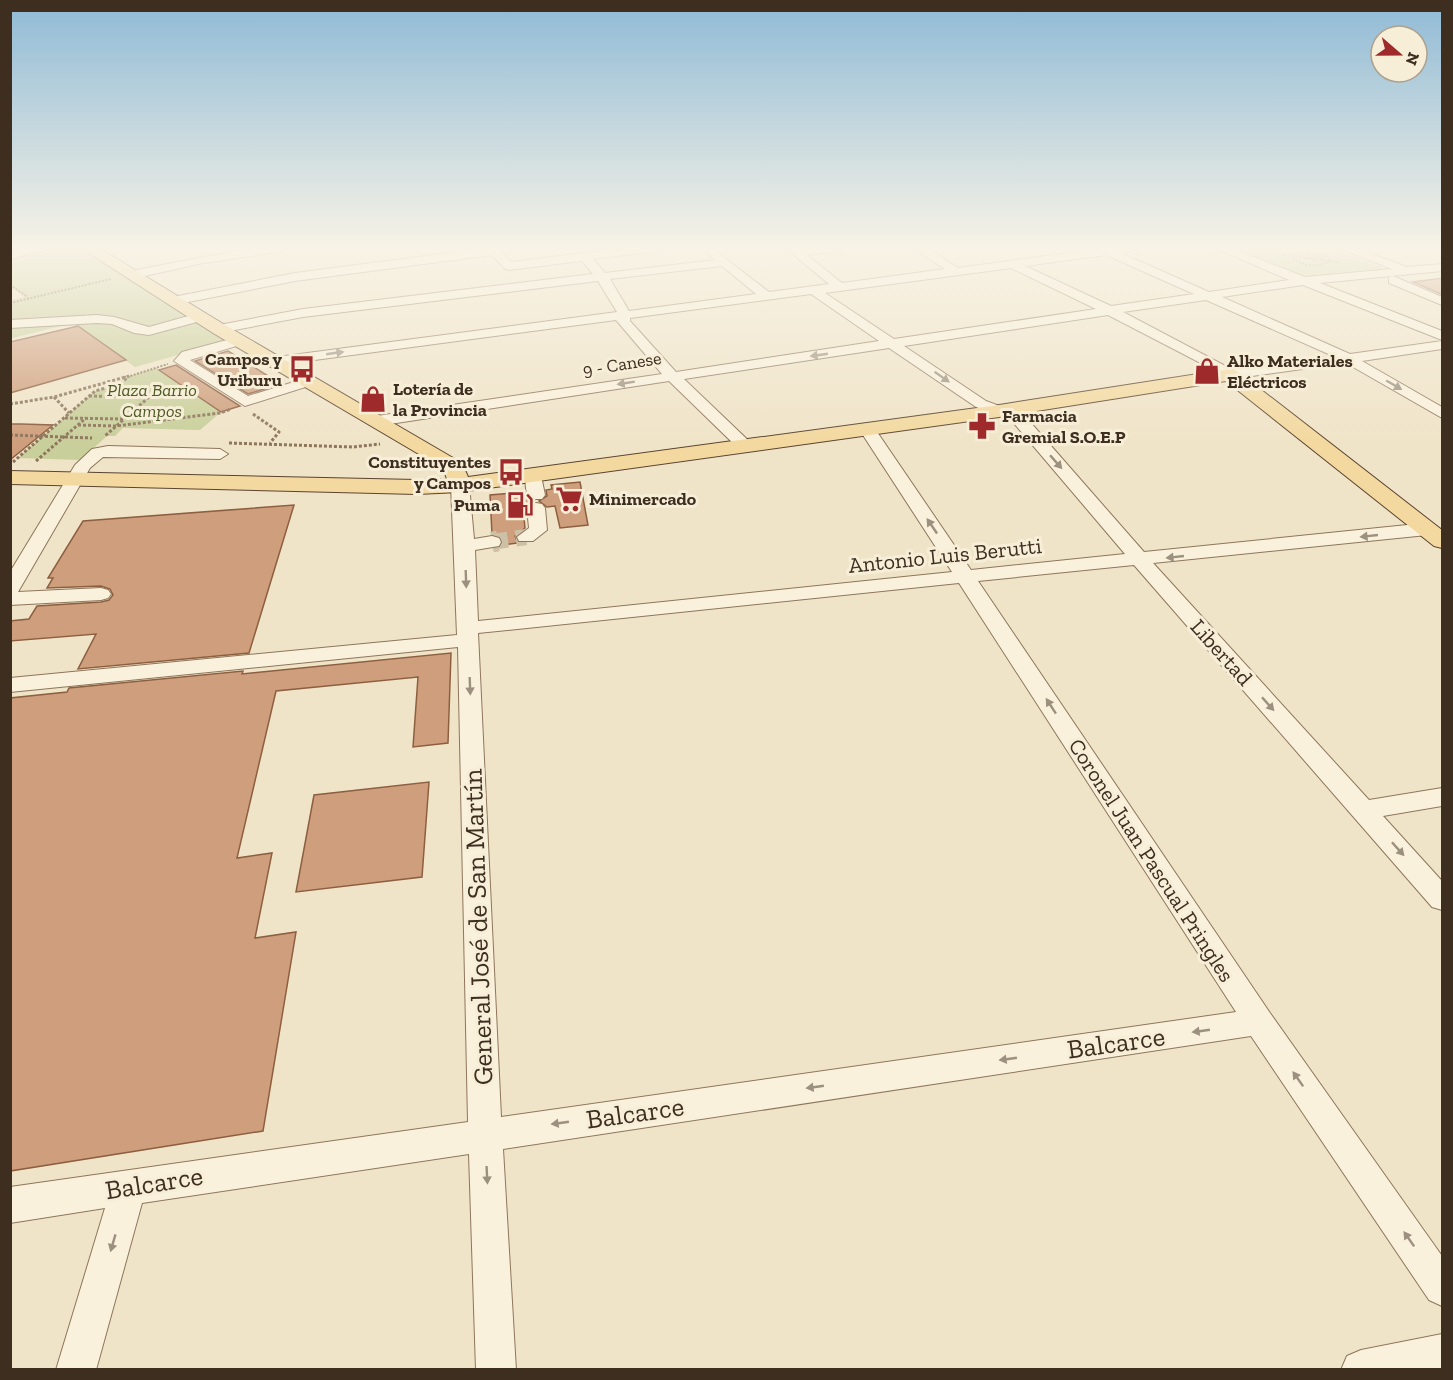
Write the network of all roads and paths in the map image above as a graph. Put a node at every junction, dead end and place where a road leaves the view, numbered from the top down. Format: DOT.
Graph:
graph roads {
  1 [pos="192,312"];
  2 [pos="308,312"];
  3 [pos="643,312"];
  4 [pos="846,312"];
  5 [pos="1102,312"];
  6 [pos="1114,312"];
  7 [pos="1246,312"];
  8 [pos="1384,312"];
  9 [pos="622,315"];
  10 [pos="199,317"];
  11 [pos="10,324"];
  12 [pos="219,329"];
  13 [pos="1443,336"];
  14 [pos="238,341"];
  15 [pos="894,344"];
  16 [pos="1443,345"];
  17 [pos="1346,357"];
  18 [pos="181,361"];
  19 [pos="277,361"];
  20 [pos="129,375"];
  21 [pos="1230,375"];
  22 [pos="672,376"];
  23 [pos="310,381"];
  24 [pos="89,396"];
  25 [pos="54,397"];
  26 [pos="250,401"];
  27 [pos="10,404"];
  28 [pos="999,411"];
  29 [pos="69,413"];
  30 [pos="1443,413"];
  31 [pos="64,418"];
  32 [pos="86,418"];
  33 [pos="124,419"];
  34 [pos="377,421"];
  35 [pos="78,425"];
  36 [pos="116,426"];
  37 [pos="867,429"];
  38 [pos="10,435"];
  39 [pos="42,436"];
  40 [pos="102,438"];
  41 [pos="745,446"];
  42 [pos="220,454"];
  43 [pos="13,473"];
  44 [pos="75,478"];
  45 [pos="460,485"];
  46 [pos="535,492"];
  47 [pos="1435,535"];
  48 [pos="526,537"];
  49 [pos="492,542"];
  50 [pos="465,546"];
  51 [pos="1140,560"];
  52 [pos="965,577"];
  53 [pos="10,590"];
  54 [pos="101,594"];
  55 [pos="10,595"];
  56 [pos="468,634"];
  57 [pos="10,685"];
  58 [pos="1443,796"];
  59 [pos="1362,810"];
  60 [pos="1443,899"];
  61 [pos="1259,1022"];
  62 [pos="485,1134"];
  63 [pos="129,1186"];
  64 [pos="10,1205"];
  65 [pos="1443,1287"];
  66 [pos="1443,1354"];
  67 [pos="76,1370"];
  68 [pos="496,1370"];
  69 [pos="1361,1370"];
  1 -- 10 [label="main road"];
  2 -- 12 [label="street"];
  3 -- 9 [label="street"];
  4 -- 15 [label="street, Libertad"];
  5 -- 15 [label="street, 9 - Canese"];
  6 -- 21 [label="street"];
  7 -- 17 [label="street"];
  8 -- 13 [label="street"];
  19 -- 9 [label="street, one-way"];
  9 -- 22 [label="street"];
  10 -- 11 [label="street"];
  10 -- 12 [label="main road"];
  12 -- 14 [label="main road"];
  14 -- 18 [label="street"];
  14 -- 19 [label="main road"];
  15 -- 22 [label="street, 9 - Canese, one-way"];
  15 -- 28 [label="street, Libertad, one-way"];
  16 -- 17 [label="street"];
  17 -- 21 [label="street"];
  17 -- 30 [label="street, one-way"];
  18 -- 20 [label="path"];
  18 -- 26 [label="street"];
  19 -- 23 [label="main road"];
  20 -- 24 [label="path"];
  20 -- 25 [label="path"];
  21 -- 28 [label="main road"];
  21 -- 47 [label="main road"];
  22 -- 34 [label="street, 9 - Canese, one-way"];
  22 -- 41 [label="street"];
  23 -- 26 [label="street"];
  23 -- 34 [label="main road"];
  24 -- 29 [label="path"];
  24 -- 33 [label="path"];
  25 -- 27 [label="path"];
  25 -- 29 [label="path"];
  26 -- 36 [label="path"];
  28 -- 37 [label="main road"];
  28 -- 51 [label="street, Libertad, one-way"];
  29 -- 31 [label="path"];
  31 -- 32 [label="path"];
  31 -- 39 [label="path"];
  32 -- 33 [label="path"];
  32 -- 35 [label="path"];
  33 -- 36 [label="path"];
  34 -- 45 [label="main road"];
  35 -- 36 [label="path"];
  35 -- 43 [label="path"];
  36 -- 40 [label="path"];
  37 -- 41 [label="main road"];
  52 -- 37 [label="street, Coronel Juan Pascual Pringles, one-way"];
  38 -- 39 [label="path"];
  39 -- 43 [label="path"];
  41 -- 46 [label="main road"];
  42 -- 44 [label="street"];
  43 -- 44 [label="main road"];
  44 -- 45 [label="main road"];
  44 -- 53 [label="street"];
  45 -- 46 [label="main road"];
  45 -- 50 [label="street, General José de San Martín"];
  46 -- 48 [label="street"];
  47 -- 51 [label="street, Antonio Luis Berutti, one-way"];
  49 -- 50 [label="street"];
  50 -- 56 [label="street, General José de San Martín, one-way"];
  51 -- 52 [label="street, Antonio Luis Berutti"];
  51 -- 59 [label="street, Libertad, one-way"];
  52 -- 56 [label="street, Antonio Luis Berutti"];
  61 -- 52 [label="street, Coronel Juan Pascual Pringles, one-way"];
  54 -- 55 [label="street"];
  56 -- 57 [label="street, Antonio Luis Berutti"];
  56 -- 62 [label="street, General José de San Martín, one-way"];
  58 -- 59 [label="street"];
  59 -- 60 [label="street, Libertad, one-way"];
  61 -- 62 [label="street, Balcarce, one-way"];
  65 -- 61 [label="street, Coronel Juan Pascual Pringles, one-way"];
  62 -- 63 [label="street, Balcarce"];
  62 -- 68 [label="street, General José de San Martín, one-way"];
  63 -- 64 [label="street, Balcarce"];
  63 -- 67 [label="street, one-way"];
  66 -- 69 [label="street"];
}
